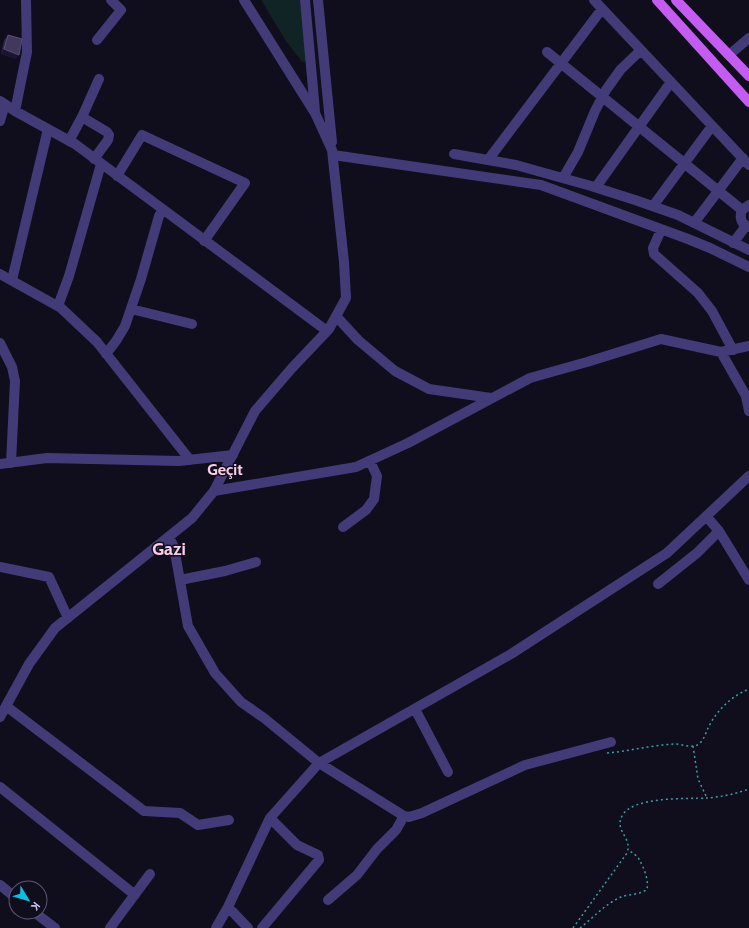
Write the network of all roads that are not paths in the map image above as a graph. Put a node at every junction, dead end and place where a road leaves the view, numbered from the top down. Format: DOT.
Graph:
graph roads {
  1 [pos="26,0"];
  2 [pos="111,0"];
  3 [pos="244,0"];
  4 [pos="305,0"];
  5 [pos="318,0"];
  6 [pos="594,0"];
  7 [pos="656,0"];
  8 [pos="676,0"];
  9 [pos="602,9"];
  10 [pos="749,38"];
  11 [pos="97,40"];
  12 [pos="641,50"];
  13 [pos="547,52"];
  14 [pos="729,55"];
  15 [pos="561,64"];
  16 [pos="749,76"];
  17 [pos="99,79"];
  18 [pos="671,82"];
  19 [pos="602,97"];
  20 [pos="749,102"];
  21 [pos="2,103"];
  22 [pos="15,111"];
  23 [pos="315,112"];
  24 [pos="82,117"];
  25 [pos="0,121"];
  26 [pos="712,126"];
  27 [pos="639,127"];
  28 [pos="48,129"];
  29 [pos="69,141"];
  30 [pos="332,153"];
  31 [pos="454,154"];
  32 [pos="488,160"];
  33 [pos="98,161"];
  34 [pos="746,162"];
  35 [pos="684,164"];
  36 [pos="117,176"];
  37 [pos="563,178"];
  38 [pos="596,187"];
  39 [pos="718,192"];
  40 [pos="653,206"];
  41 [pos="745,207"];
  42 [pos="163,210"];
  43 [pos="694,223"];
  44 [pos="748,227"];
  45 [pos="662,230"];
  46 [pos="204,241"];
  47 [pos="733,243"];
  48 [pos="749,250"];
  49 [pos="749,268"];
  50 [pos="0,274"];
  51 [pos="12,280"];
  52 [pos="58,306"];
  53 [pos="131,310"];
  54 [pos="336,316"];
  55 [pos="192,324"];
  56 [pos="327,331"];
  57 [pos="0,344"];
  58 [pos="749,346"];
  59 [pos="733,350"];
  60 [pos="721,352"];
  61 [pos="106,354"];
  62 [pos="491,398"];
  63 [pos="749,411"];
  64 [pos="233,455"];
  65 [pos="190,460"];
  66 [pos="370,461"];
  67 [pos="11,463"];
  68 [pos="0,464"];
  69 [pos="749,476"];
  70 [pos="214,491"];
  71 [pos="706,516"];
  72 [pos="343,527"];
  73 [pos="719,531"];
  74 [pos="169,537"];
  75 [pos="256,562"];
  76 [pos="0,567"];
  77 [pos="180,580"];
  78 [pos="749,580"];
  79 [pos="658,584"];
  80 [pos="68,618"];
  81 [pos="6,706"];
  82 [pos="415,709"];
  83 [pos="0,717"];
  84 [pos="611,742"];
  85 [pos="320,763"];
  86 [pos="448,772"];
  87 [pos="0,787"];
  88 [pos="404,816"];
  89 [pos="270,818"];
  90 [pos="229,820"];
  91 [pos="150,874"];
  92 [pos="0,885"];
  93 [pos="8,892"];
  94 [pos="135,895"];
  95 [pos="328,900"];
  96 [pos="228,907"];
  97 [pos="44,920"];
  98 [pos="55,928"];
  99 [pos="110,928"];
  100 [pos="216,928"];
  101 [pos="248,928"];
  102 [pos="262,928"];
  1 -- 22 [label="street"];
  2 -- 11 [label="street"];
  3 -- 23 [label="street"];
  4 -- 23 [label="street"];
  5 -- 30 [label="street"];
  6 -- 9 [label="street"];
  7 -- 20 [label="main road"];
  8 -- 14 [label="main road"];
  9 -- 12 [label="street"];
  9 -- 15 [label="street"];
  10 -- 14 [label="street"];
  12 -- 18 [label="street"];
  12 -- 19 [label="street"];
  13 -- 15 [label="street"];
  14 -- 16 [label="main road"];
  15 -- 19 [label="street"];
  15 -- 32 [label="street"];
  17 -- 24 [label="street"];
  18 -- 26 [label="street"];
  18 -- 27 [label="street"];
  19 -- 27 [label="street"];
  19 -- 37 [label="street"];
  21 -- 22 [label="street"];
  21 -- 25 [label="street"];
  22 -- 28 [label="street"];
  23 -- 30 [label="street"];
  24 -- 29 [label="street"];
  24 -- 33 [label="street"];
  26 -- 34 [label="street"];
  26 -- 35 [label="street"];
  27 -- 35 [label="street"];
  27 -- 38 [label="street"];
  28 -- 29 [label="street"];
  28 -- 51 [label="street"];
  29 -- 33 [label="street"];
  30 -- 45 [label="street"];
  30 -- 54 [label="street"];
  31 -- 32 [label="street"];
  32 -- 37 [label="street"];
  33 -- 36 [label="street"];
  33 -- 52 [label="street"];
  34 -- 39 [label="street"];
  35 -- 39 [label="street"];
  35 -- 40 [label="street"];
  36 -- 42 [label="street"];
  36 -- 46 [label="street"];
  37 -- 38 [label="street"];
  38 -- 40 [label="street"];
  39 -- 41 [label="street"];
  39 -- 43 [label="street"];
  40 -- 43 [label="street"];
  41 -- 44 [label="street"];
  42 -- 46 [label="street"];
  42 -- 53 [label="street"];
  43 -- 47 [label="street"];
  44 -- 47 [label="street"];
  45 -- 49 [label="street"];
  45 -- 59 [label="street"];
  46 -- 56 [label="street"];
  47 -- 48 [label="street"];
  50 -- 51 [label="street"];
  51 -- 52 [label="street"];
  52 -- 61 [label="street"];
  53 -- 55 [label="street"];
  53 -- 61 [label="street"];
  54 -- 56 [label="street"];
  54 -- 62 [label="street"];
  56 -- 64 [label="street"];
  57 -- 67 [label="street"];
  58 -- 59 [label="street"];
  59 -- 60 [label="street"];
  60 -- 62 [label="street"];
  60 -- 63 [label="street"];
  61 -- 65 [label="street"];
  62 -- 66 [label="street"];
  64 -- 65 [label="street"];
  64 -- 70 [label="street"];
  65 -- 67 [label="street"];
  66 -- 70 [label="street"];
  66 -- 72 [label="street"];
  67 -- 68 [label="street"];
  69 -- 71 [label="street"];
  70 -- 74 [label="street"];
  71 -- 73 [label="street"];
  71 -- 82 [label="street"];
  73 -- 78 [label="street"];
  73 -- 79 [label="street"];
  74 -- 77 [label="street"];
  74 -- 80 [label="street"];
  75 -- 77 [label="street"];
  76 -- 80 [label="street"];
  77 -- 85 [label="street"];
  80 -- 81 [label="street"];
  81 -- 83 [label="street"];
  81 -- 90 [label="street"];
  82 -- 85 [label="street"];
  82 -- 86 [label="street"];
  84 -- 88 [label="street"];
  85 -- 88 [label="street"];
  85 -- 89 [label="street"];
  87 -- 94 [label="street"];
  88 -- 95 [label="street"];
  89 -- 96 [label="street"];
  89 -- 102 [label="street"];
  91 -- 94 [label="street"];
  92 -- 93 [label="street"];
  94 -- 99 [label="street"];
  96 -- 100 [label="street"];
  96 -- 101 [label="street"];
  97 -- 98 [label="street"];
}
